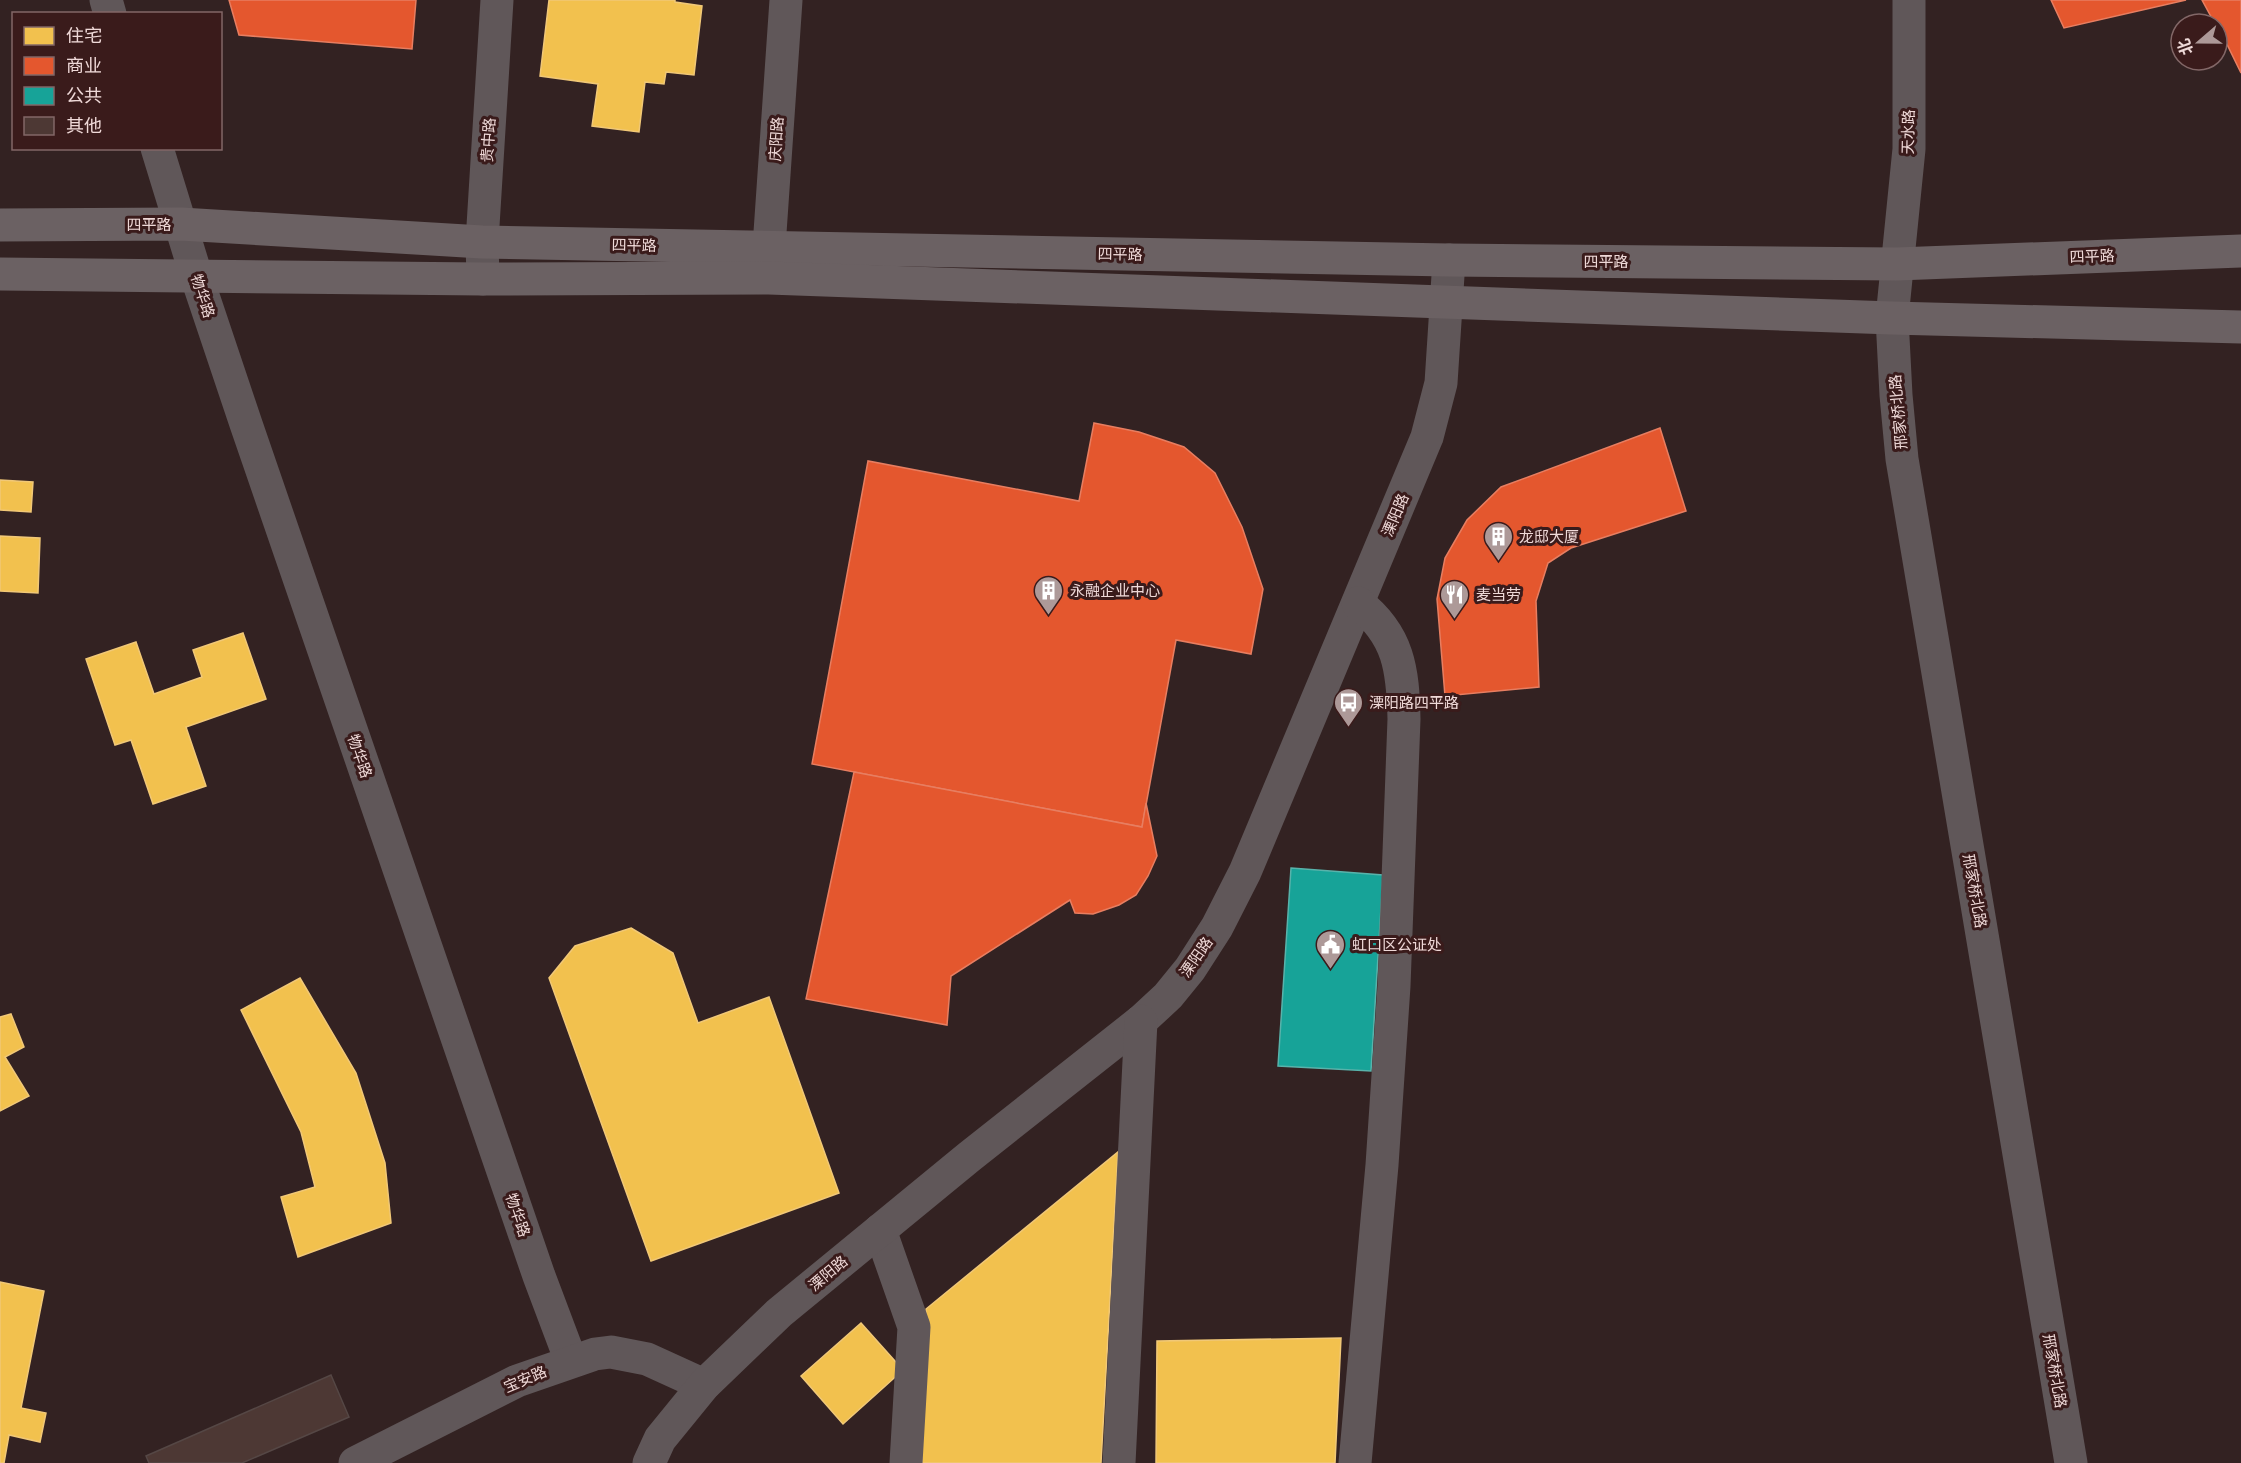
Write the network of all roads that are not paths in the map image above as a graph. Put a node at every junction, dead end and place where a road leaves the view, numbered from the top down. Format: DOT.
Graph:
graph roads {
  1 [pos="497,0"];
  2 [pos="786,0"];
  3 [pos="1909,0"];
  4 [pos="158,150"];
  5 [pos="181,224"];
  6 [pos="0,225"];
  7 [pos="482,242"];
  8 [pos="2241,251"];
  9 [pos="1449,260"];
  10 [pos="769,262"];
  11 [pos="1897,264"];
  12 [pos="0,274"];
  13 [pos="196,275"];
  14 [pos="483,279"];
  15 [pos="1446,303"];
  16 [pos="1892,318"];
  17 [pos="2241,327"];
  18 [pos="1358,603"];
  19 [pos="1141,1022"];
  20 [pos="880,1230"];
  21 [pos="571,1360"];
  22 [pos="704,1385"];
  23 [pos="370,1459"];
  24 [pos="649,1463"];
  25 [pos="906,1463"];
  26 [pos="1119,1463"];
  27 [pos="1355,1463"];
  28 [pos="2071,1463"];
  1 -- 7 [label="street, 贵中路"];
  2 -- 10 [label="street, 庆阳路"];
  3 -- 11 [label="street, 天水路"];
  4 -- 5 [label="street, 物华路"];
  5 -- 6 [label="main road, 四平路"];
  5 -- 7 [label="main road, 四平路"];
  5 -- 13 [label="street, 物华路"];
  7 -- 10 [label="main road, 四平路"];
  7 -- 14 [label="street, 贵中路"];
  8 -- 11 [label="main road, 四平路"];
  9 -- 10 [label="main road, 四平路"];
  9 -- 11 [label="main road, 四平路"];
  9 -- 15 [label="street, 溧阳路"];
  10 -- 14 [label="main road, 四平路"];
  10 -- 15 [label="main road, 四平路"];
  11 -- 16 [label="street, 天水路"];
  12 -- 13 [label="main road, 四平路"];
  13 -- 14 [label="main road, 四平路"];
  13 -- 21 [label="street, 物华路"];
  15 -- 16 [label="main road, 四平路"];
  15 -- 18 [label="street, 溧阳路"];
  16 -- 17 [label="main road, 四平路"];
  16 -- 28 [label="street, 邢家桥北路"];
  18 -- 19 [label="street, 溧阳路"];
  18 -- 27 [label="street"];
  19 -- 20 [label="street, 溧阳路"];
  19 -- 26 [label="street"];
  20 -- 22 [label="street, 溧阳路"];
  20 -- 25 [label="street"];
  21 -- 22 [label="street, 宝安路"];
  21 -- 23 [label="street, 宝安路"];
  22 -- 24 [label="street, 溧阳路"];
}
